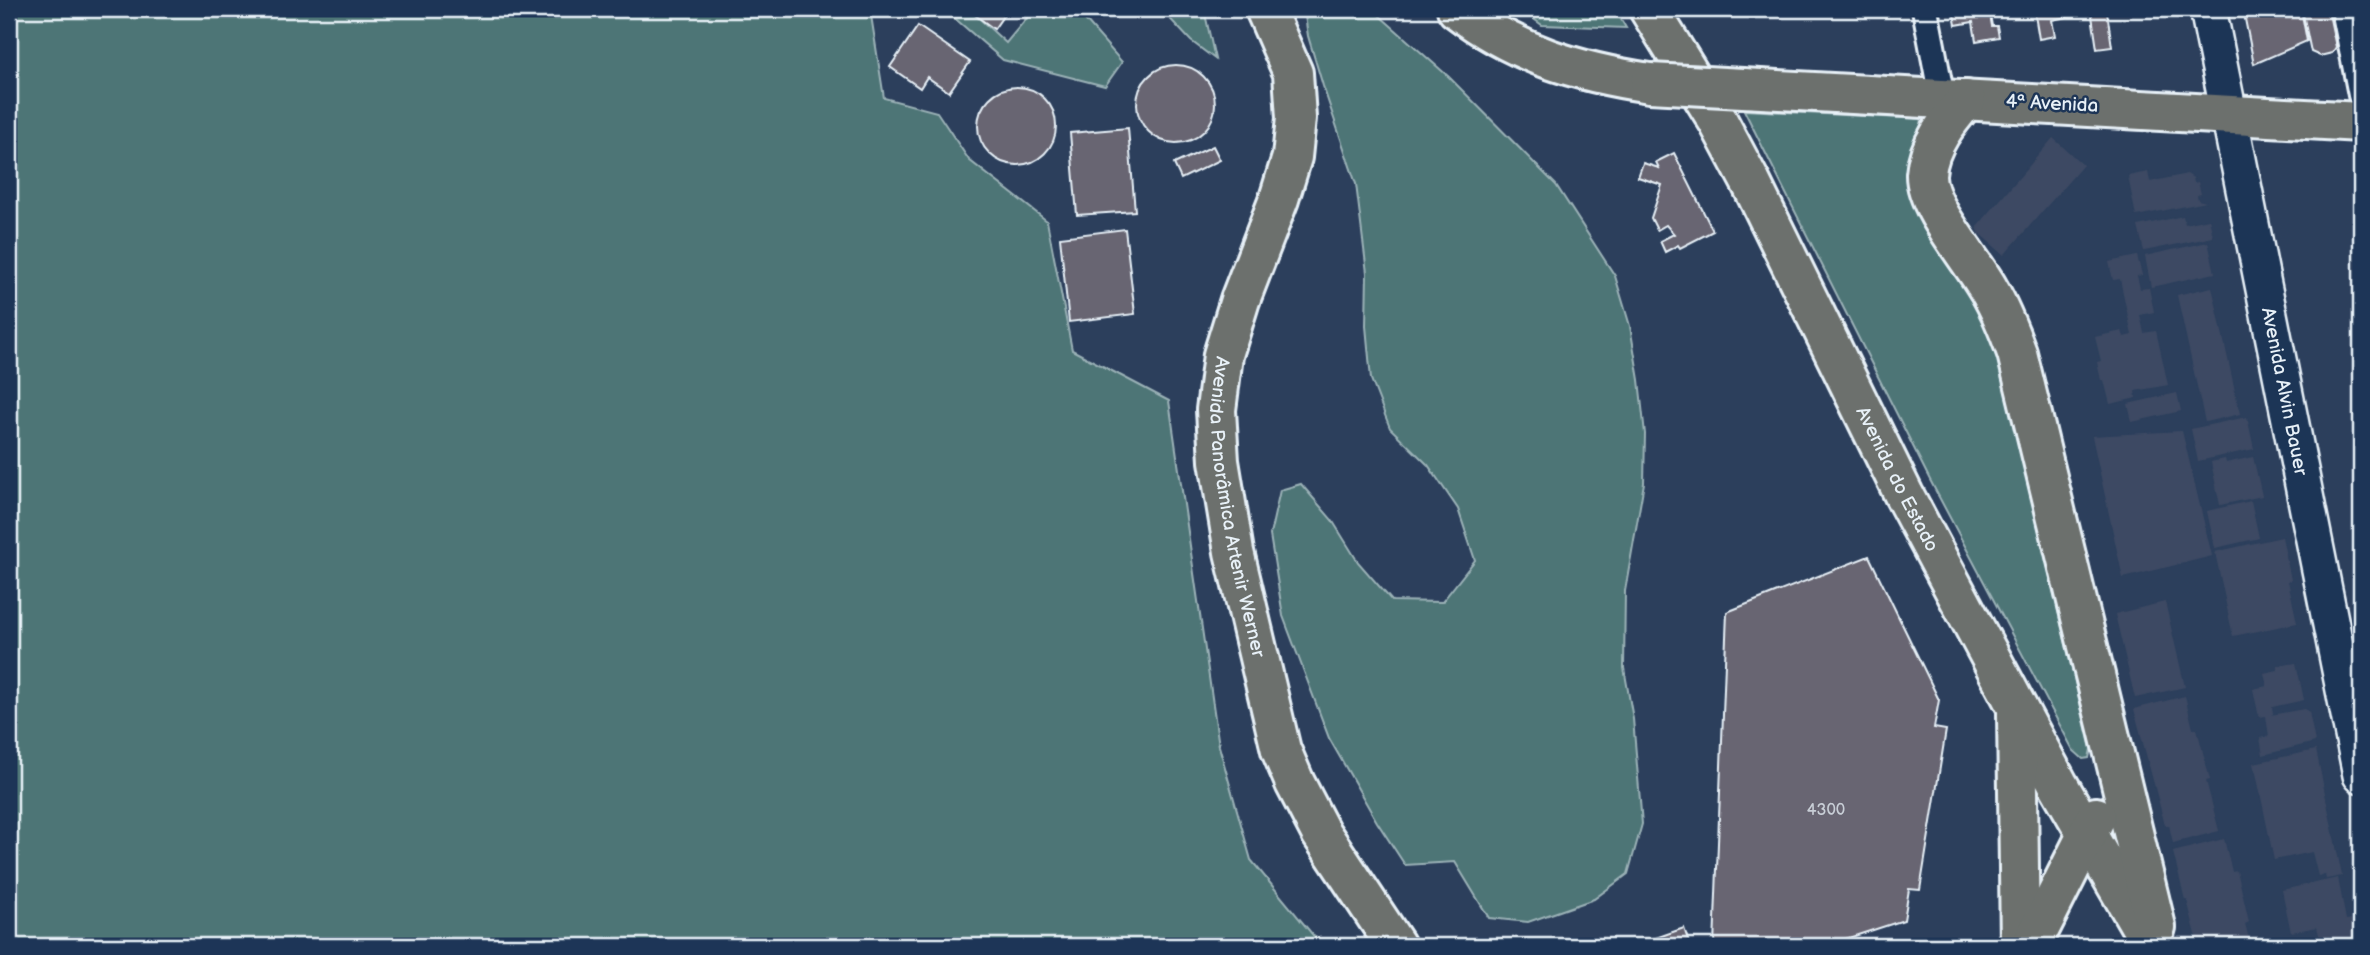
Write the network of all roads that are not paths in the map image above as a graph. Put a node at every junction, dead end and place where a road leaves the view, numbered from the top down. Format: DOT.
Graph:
graph roads {
  1 [pos="1265,9"];
  2 [pos="1457,9"];
  3 [pos="1649,9"];
  4 [pos="1926,9"];
  5 [pos="2208,9"];
  6 [pos="2344,9"];
  7 [pos="2361,95"];
  8 [pos="1954,99"];
  9 [pos="2230,114"];
  10 [pos="2361,121"];
  11 [pos="2016,708"];
  12 [pos="2118,773"];
  13 [pos="2361,775"];
  14 [pos="2088,833"];
  15 [pos="1396,946"];
  16 [pos="2020,946"];
  17 [pos="2031,946"];
  18 [pos="2152,946"];
  19 [pos="2161,946"];
  1 -- 15 [label="main road, Avenida Panorâmica Artenir Werner"];
  2 -- 8 [label="main road, 4ª Avenida, bridge"];
  3 -- 11 [label="main road, Avenida do Estado"];
  4 -- 8 [label="street"];
  5 -- 9 [label="main road, Avenida Alvin Bauer"];
  6 -- 7 [label="street"];
  8 -- 9 [label="main road, 4ª Avenida"];
  8 -- 12 [label="main road"];
  9 -- 10 [label="main road, 4ª Avenida"];
  9 -- 13 [label="main road, Avenida Alvin Bauer"];
  11 -- 14 [label="main road, Avenida do Estado"];
  11 -- 16 [label="main road"];
  12 -- 14 [label="main road"];
  12 -- 19 [label="main road"];
  14 -- 17 [label="main road"];
  14 -- 18 [label="main road, Avenida do Estado"];
}
